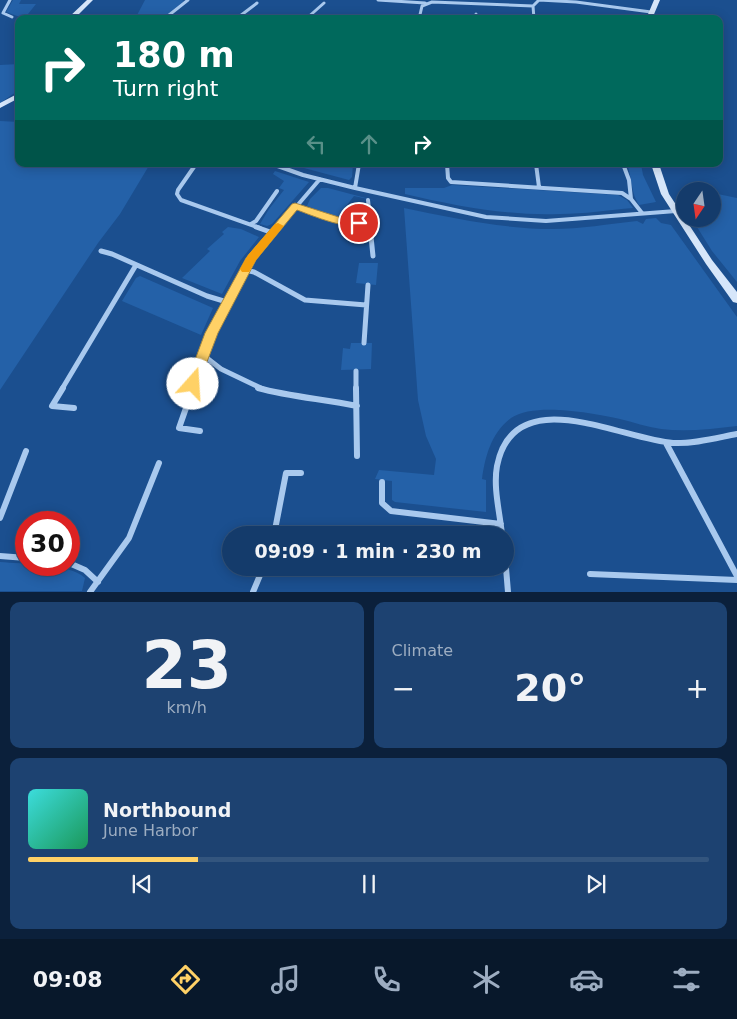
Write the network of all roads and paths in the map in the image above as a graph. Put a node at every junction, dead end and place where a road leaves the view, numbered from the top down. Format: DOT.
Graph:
graph roads {
  1 [pos="10,0"];
  2 [pos="90,0"];
  3 [pos="188,0"];
  4 [pos="378,0"];
  5 [pos="539,0"];
  6 [pos="554,0"];
  7 [pos="657,0"];
  8 [pos="257,3"];
  9 [pos="324,3"];
  10 [pos="425,3"];
  11 [pos="533,6"];
  12 [pos="74,15"];
  13 [pos="169,15"];
  14 [pos="241,15"];
  15 [pos="310,15"];
  16 [pos="419,15"];
  17 [pos="534,15"];
  18 [pos="650,15"];
  19 [pos="12,17"];
  20 [pos="15,97"];
  21 [pos="0,106"];
  22 [pos="194,167"];
  23 [pos="282,167"];
  24 [pos="359,167"];
  25 [pos="447,167"];
  26 [pos="536,167"];
  27 [pos="624,167"];
  28 [pos="656,167"];
  29 [pos="320,179"];
  30 [pos="355,188"];
  31 [pos="539,188"];
  32 [pos="277,191"];
  33 [pos="631,199"];
  34 [pos="368,200"];
  35 [pos="295,206"];
  36 [pos="676,211"];
  37 [pos="642,213"];
  38 [pos="370,223"];
  39 [pos="251,224"];
  40 [pos="687,228"];
  41 [pos="273,233"];
  42 [pos="101,251"];
  43 [pos="373,256"];
  44 [pos="136,265"];
  45 [pos="245,270"];
  46 [pos="368,285"];
  47 [pos="737,298"];
  48 [pos="227,302"];
  49 [pos="366,305"];
  50 [pos="364,343"];
  51 [pos="202,355"];
  52 [pos="356,371"];
  53 [pos="357,406"];
  54 [pos="74,408"];
  55 [pos="200,431"];
  56 [pos="737,434"];
  57 [pos="666,442"];
  58 [pos="26,451"];
  59 [pos="357,456"];
  60 [pos="159,463"];
  61 [pos="301,473"];
  62 [pos="382,482"];
  63 [pos="0,518"];
  64 [pos="501,524"];
  65 [pos="276,526"];
  66 [pos="0,556"];
  67 [pos="15,557"];
  68 [pos="80,567"];
  69 [pos="590,574"];
  70 [pos="260,576"];
  71 [pos="507,576"];
  72 [pos="737,576"];
  73 [pos="737,580"];
  74 [pos="98,582"];
  75 [pos="90,592"];
  76 [pos="254,592"];
  77 [pos="508,592"];
  1 -- 19 [label="street"];
  2 -- 12 [label="street"];
  3 -- 13 [label="street"];
  4 -- 10 [label="street"];
  5 -- 6 [label="street"];
  5 -- 11 [label="street"];
  6 -- 18 [label="street"];
  7 -- 18 [label="street"];
  8 -- 14 [label="street"];
  9 -- 15 [label="street"];
  10 -- 11 [label="street"];
  10 -- 16 [label="street"];
  11 -- 17 [label="street"];
  20 -- 21 [label="street"];
  22 -- 39 [label="street"];
  23 -- 29 [label="street"];
  24 -- 30 [label="street"];
  25 -- 31 [label="street"];
  26 -- 31 [label="street"];
  27 -- 33 [label="street"];
  28 -- 36 [label="street"];
  29 -- 30 [label="street"];
  29 -- 35 [label="street"];
  30 -- 37 [label="street"];
  31 -- 33 [label="street"];
  32 -- 39 [label="street"];
  33 -- 37 [label="street"];
  34 -- 38 [label="street"];
  35 -- 38 [label="street"];
  35 -- 41 [label="street"];
  36 -- 37 [label="street"];
  38 -- 43 [label="street"];
  39 -- 41 [label="street"];
  40 -- 47 [label="street"];
  41 -- 45 [label="street"];
  42 -- 44 [label="street"];
  44 -- 48 [label="street"];
  44 -- 54 [label="street"];
  45 -- 48 [label="street"];
  45 -- 49 [label="street"];
  46 -- 49 [label="street"];
  48 -- 51 [label="street"];
  49 -- 50 [label="street"];
  51 -- 53 [label="street"];
  51 -- 55 [label="street"];
  52 -- 53 [label="street"];
  53 -- 59 [label="street"];
  56 -- 57 [label="street"];
  57 -- 64 [label="street"];
  57 -- 72 [label="street"];
  58 -- 63 [label="street"];
  60 -- 74 [label="street"];
  61 -- 65 [label="street"];
  62 -- 64 [label="street"];
  66 -- 67 [label="street"];
  68 -- 74 [label="street"];
  69 -- 73 [label="street"];
  70 -- 76 [label="street"];
  71 -- 77 [label="street"];
  74 -- 75 [label="street"];
}
